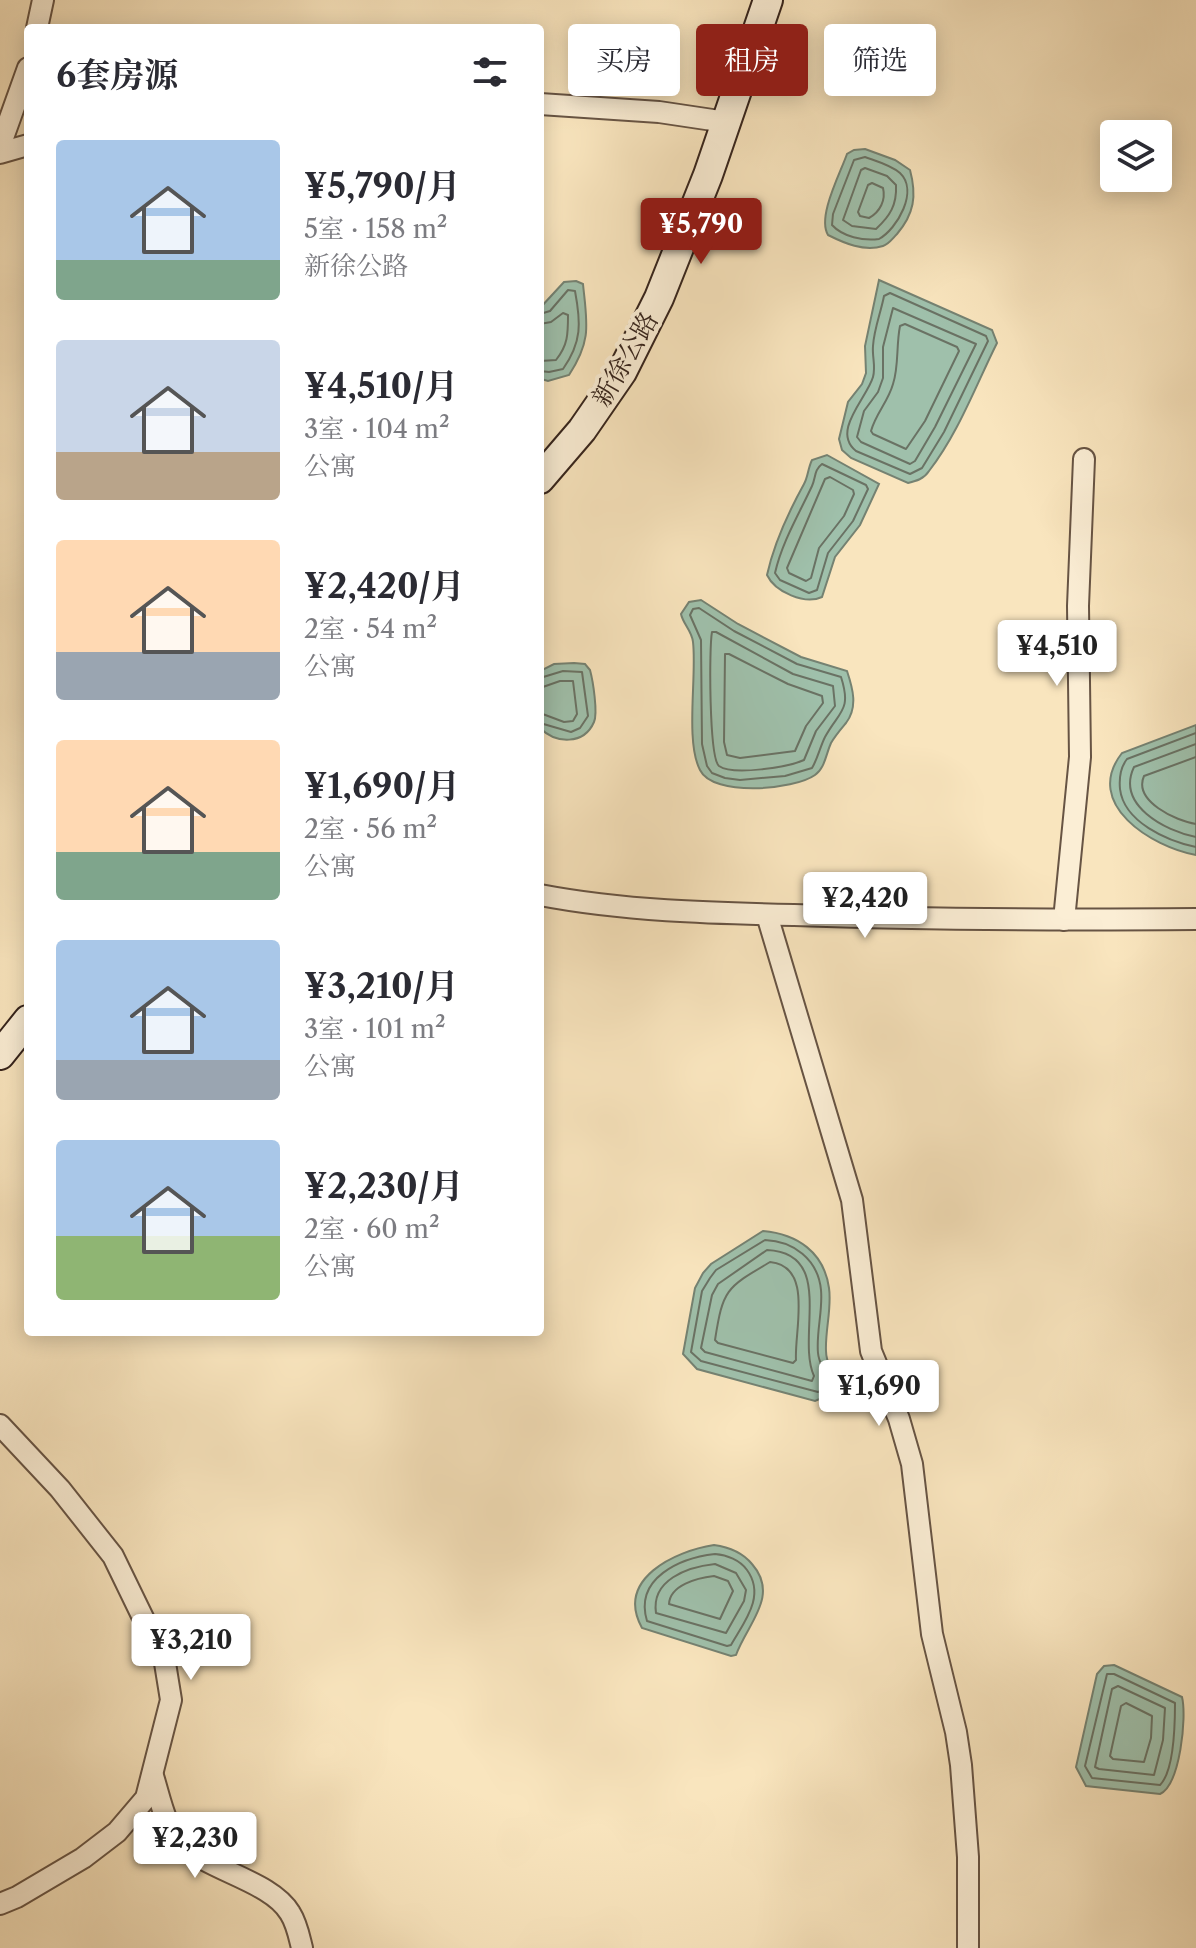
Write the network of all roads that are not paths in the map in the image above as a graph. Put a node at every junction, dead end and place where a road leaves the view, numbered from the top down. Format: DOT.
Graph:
graph roads {
  1 [pos="43,0"];
  2 [pos="768,0"];
  3 [pos="38,24"];
  4 [pos="24,79"];
  5 [pos="544,104"];
  6 [pos="726,122"];
  7 [pos="0,146"];
  8 [pos="24,146"];
  9 [pos="0,153"];
  10 [pos="1084,459"];
  11 [pos="544,474"];
  12 [pos="544,896"];
  13 [pos="767,915"];
  14 [pos="1196,919"];
  15 [pos="1064,920"];
  16 [pos="24,1025"];
  17 [pos="0,1055"];
  18 [pos="0,1425"];
  19 [pos="153,1776"];
  20 [pos="0,1904"];
  21 [pos="302,1948"];
  22 [pos="968,1948"];
  1 -- 3 [label="street"];
  2 -- 6 [label="main road, 新徐公路"];
  4 -- 7 [label="street"];
  5 -- 6 [label="street"];
  6 -- 11 [label="main road, 新徐公路"];
  8 -- 9 [label="street"];
  10 -- 15 [label="street"];
  12 -- 13 [label="street"];
  13 -- 15 [label="street"];
  13 -- 22 [label="street"];
  14 -- 15 [label="street"];
  16 -- 17 [label="main road"];
  18 -- 19 [label="street"];
  19 -- 20 [label="street"];
  19 -- 21 [label="street"];
}
